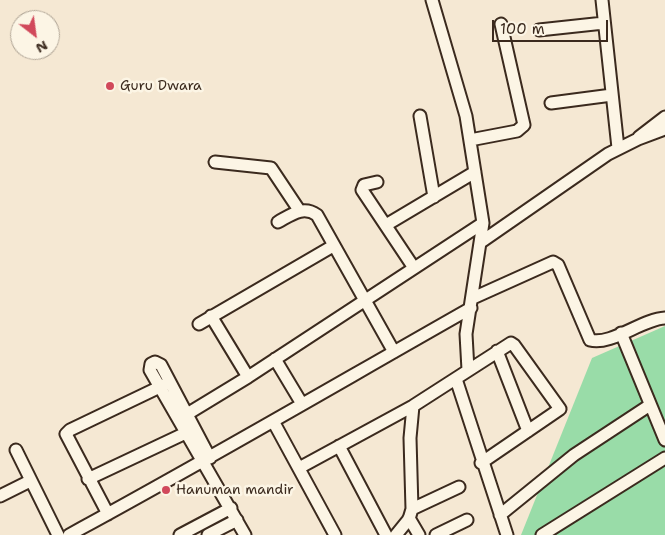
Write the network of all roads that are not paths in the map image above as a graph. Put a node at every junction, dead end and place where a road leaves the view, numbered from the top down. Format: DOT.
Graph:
graph roads {
  1 [pos="432,0"];
  2 [pos="602,0"];
  3 [pos="604,23"];
  4 [pos="501,24"];
  5 [pos="539,30"];
  6 [pos="612,95"];
  7 [pos="550,103"];
  8 [pos="420,116"];
  9 [pos="665,117"];
  10 [pos="665,129"];
  11 [pos="638,138"];
  12 [pos="470,140"];
  13 [pos="618,148"];
  14 [pos="215,162"];
  15 [pos="475,172"];
  16 [pos="377,182"];
  17 [pos="434,197"];
  18 [pos="299,210"];
  19 [pos="278,222"];
  20 [pos="483,223"];
  21 [pos="386,225"];
  22 [pos="481,242"];
  23 [pos="333,246"];
  24 [pos="414,268"];
  25 [pos="366,299"];
  26 [pos="472,303"];
  27 [pos="211,316"];
  28 [pos="665,318"];
  29 [pos="199,324"];
  30 [pos="621,333"];
  31 [pos="497,351"];
  32 [pos="394,352"];
  33 [pos="275,359"];
  34 [pos="468,370"];
  35 [pos="248,377"];
  36 [pos="456,379"];
  37 [pos="302,404"];
  38 [pos="650,405"];
  39 [pos="413,406"];
  40 [pos="183,417"];
  41 [pos="273,421"];
  42 [pos="191,431"];
  43 [pos="528,431"];
  44 [pos="665,440"];
  45 [pos="339,446"];
  46 [pos="16,450"];
  47 [pos="665,458"];
  48 [pos="206,461"];
  49 [pos="482,463"];
  50 [pos="298,468"];
  51 [pos="88,479"];
  52 [pos="30,481"];
  53 [pos="459,487"];
  54 [pos="0,496"];
  55 [pos="231,508"];
  56 [pos="410,513"];
  57 [pos="108,514"];
  58 [pos="500,515"];
  59 [pos="237,520"];
  60 [pos="467,520"];
  61 [pos="58,535"];
  62 [pos="69,535"];
  63 [pos="180,535"];
  64 [pos="208,535"];
  65 [pos="245,535"];
  66 [pos="335,535"];
  67 [pos="386,535"];
  68 [pos="396,535"];
  69 [pos="419,535"];
  70 [pos="436,535"];
  71 [pos="507,535"];
  72 [pos="542,535"];
  1 -- 12 [label="street"];
  2 -- 3 [label="street"];
  3 -- 5 [label="street"];
  3 -- 6 [label="street"];
  4 -- 12 [label="street"];
  6 -- 7 [label="street"];
  6 -- 13 [label="street"];
  8 -- 17 [label="street"];
  9 -- 11 [label="street"];
  10 -- 11 [label="street"];
  11 -- 13 [label="street"];
  12 -- 15 [label="street"];
  13 -- 22 [label="street"];
  14 -- 18 [label="street"];
  15 -- 17 [label="street"];
  15 -- 20 [label="street"];
  16 -- 21 [label="street"];
  17 -- 21 [label="street"];
  18 -- 19 [label="street"];
  18 -- 23 [label="street"];
  20 -- 22 [label="street"];
  20 -- 24 [label="street"];
  21 -- 24 [label="street"];
  22 -- 26 [label="street"];
  23 -- 25 [label="street"];
  23 -- 27 [label="street"];
  24 -- 25 [label="street"];
  25 -- 32 [label="street"];
  25 -- 33 [label="street"];
  26 -- 30 [label="street"];
  26 -- 32 [label="street"];
  26 -- 34 [label="street"];
  27 -- 29 [label="street"];
  27 -- 35 [label="street"];
  28 -- 30 [label="street"];
  30 -- 38 [label="street"];
  31 -- 34 [label="street"];
  31 -- 43 [label="street"];
  31 -- 43 [label="street"];
  32 -- 37 [label="street"];
  33 -- 35 [label="street"];
  33 -- 37 [label="street"];
  34 -- 36 [label="street"];
  35 -- 40 [label="street"];
  36 -- 39 [label="street"];
  36 -- 49 [label="street"];
  37 -- 41 [label="street"];
  38 -- 44 [label="street"];
  38 -- 58 [label="street"];
  39 -- 45 [label="street"];
  39 -- 56 [label="street"];
  40 -- 42 [label="street"];
  40 -- 51 [label="street"];
  41 -- 48 [label="street"];
  41 -- 50 [label="street"];
  42 -- 48 [label="street"];
  42 -- 51 [label="street"];
  43 -- 49 [label="street"];
  45 -- 50 [label="street"];
  45 -- 67 [label="street"];
  46 -- 52 [label="street"];
  47 -- 72 [label="street"];
  48 -- 55 [label="street"];
  48 -- 57 [label="street"];
  49 -- 58 [label="street"];
  50 -- 66 [label="street"];
  51 -- 57 [label="street"];
  52 -- 54 [label="street"];
  52 -- 61 [label="street"];
  53 -- 56 [label="street"];
  55 -- 59 [label="street"];
  55 -- 63 [label="street"];
  56 -- 68 [label="street"];
  56 -- 69 [label="street"];
  57 -- 62 [label="street"];
  58 -- 71 [label="street"];
  59 -- 64 [label="street"];
  59 -- 65 [label="street"];
  60 -- 70 [label="street"];
}
